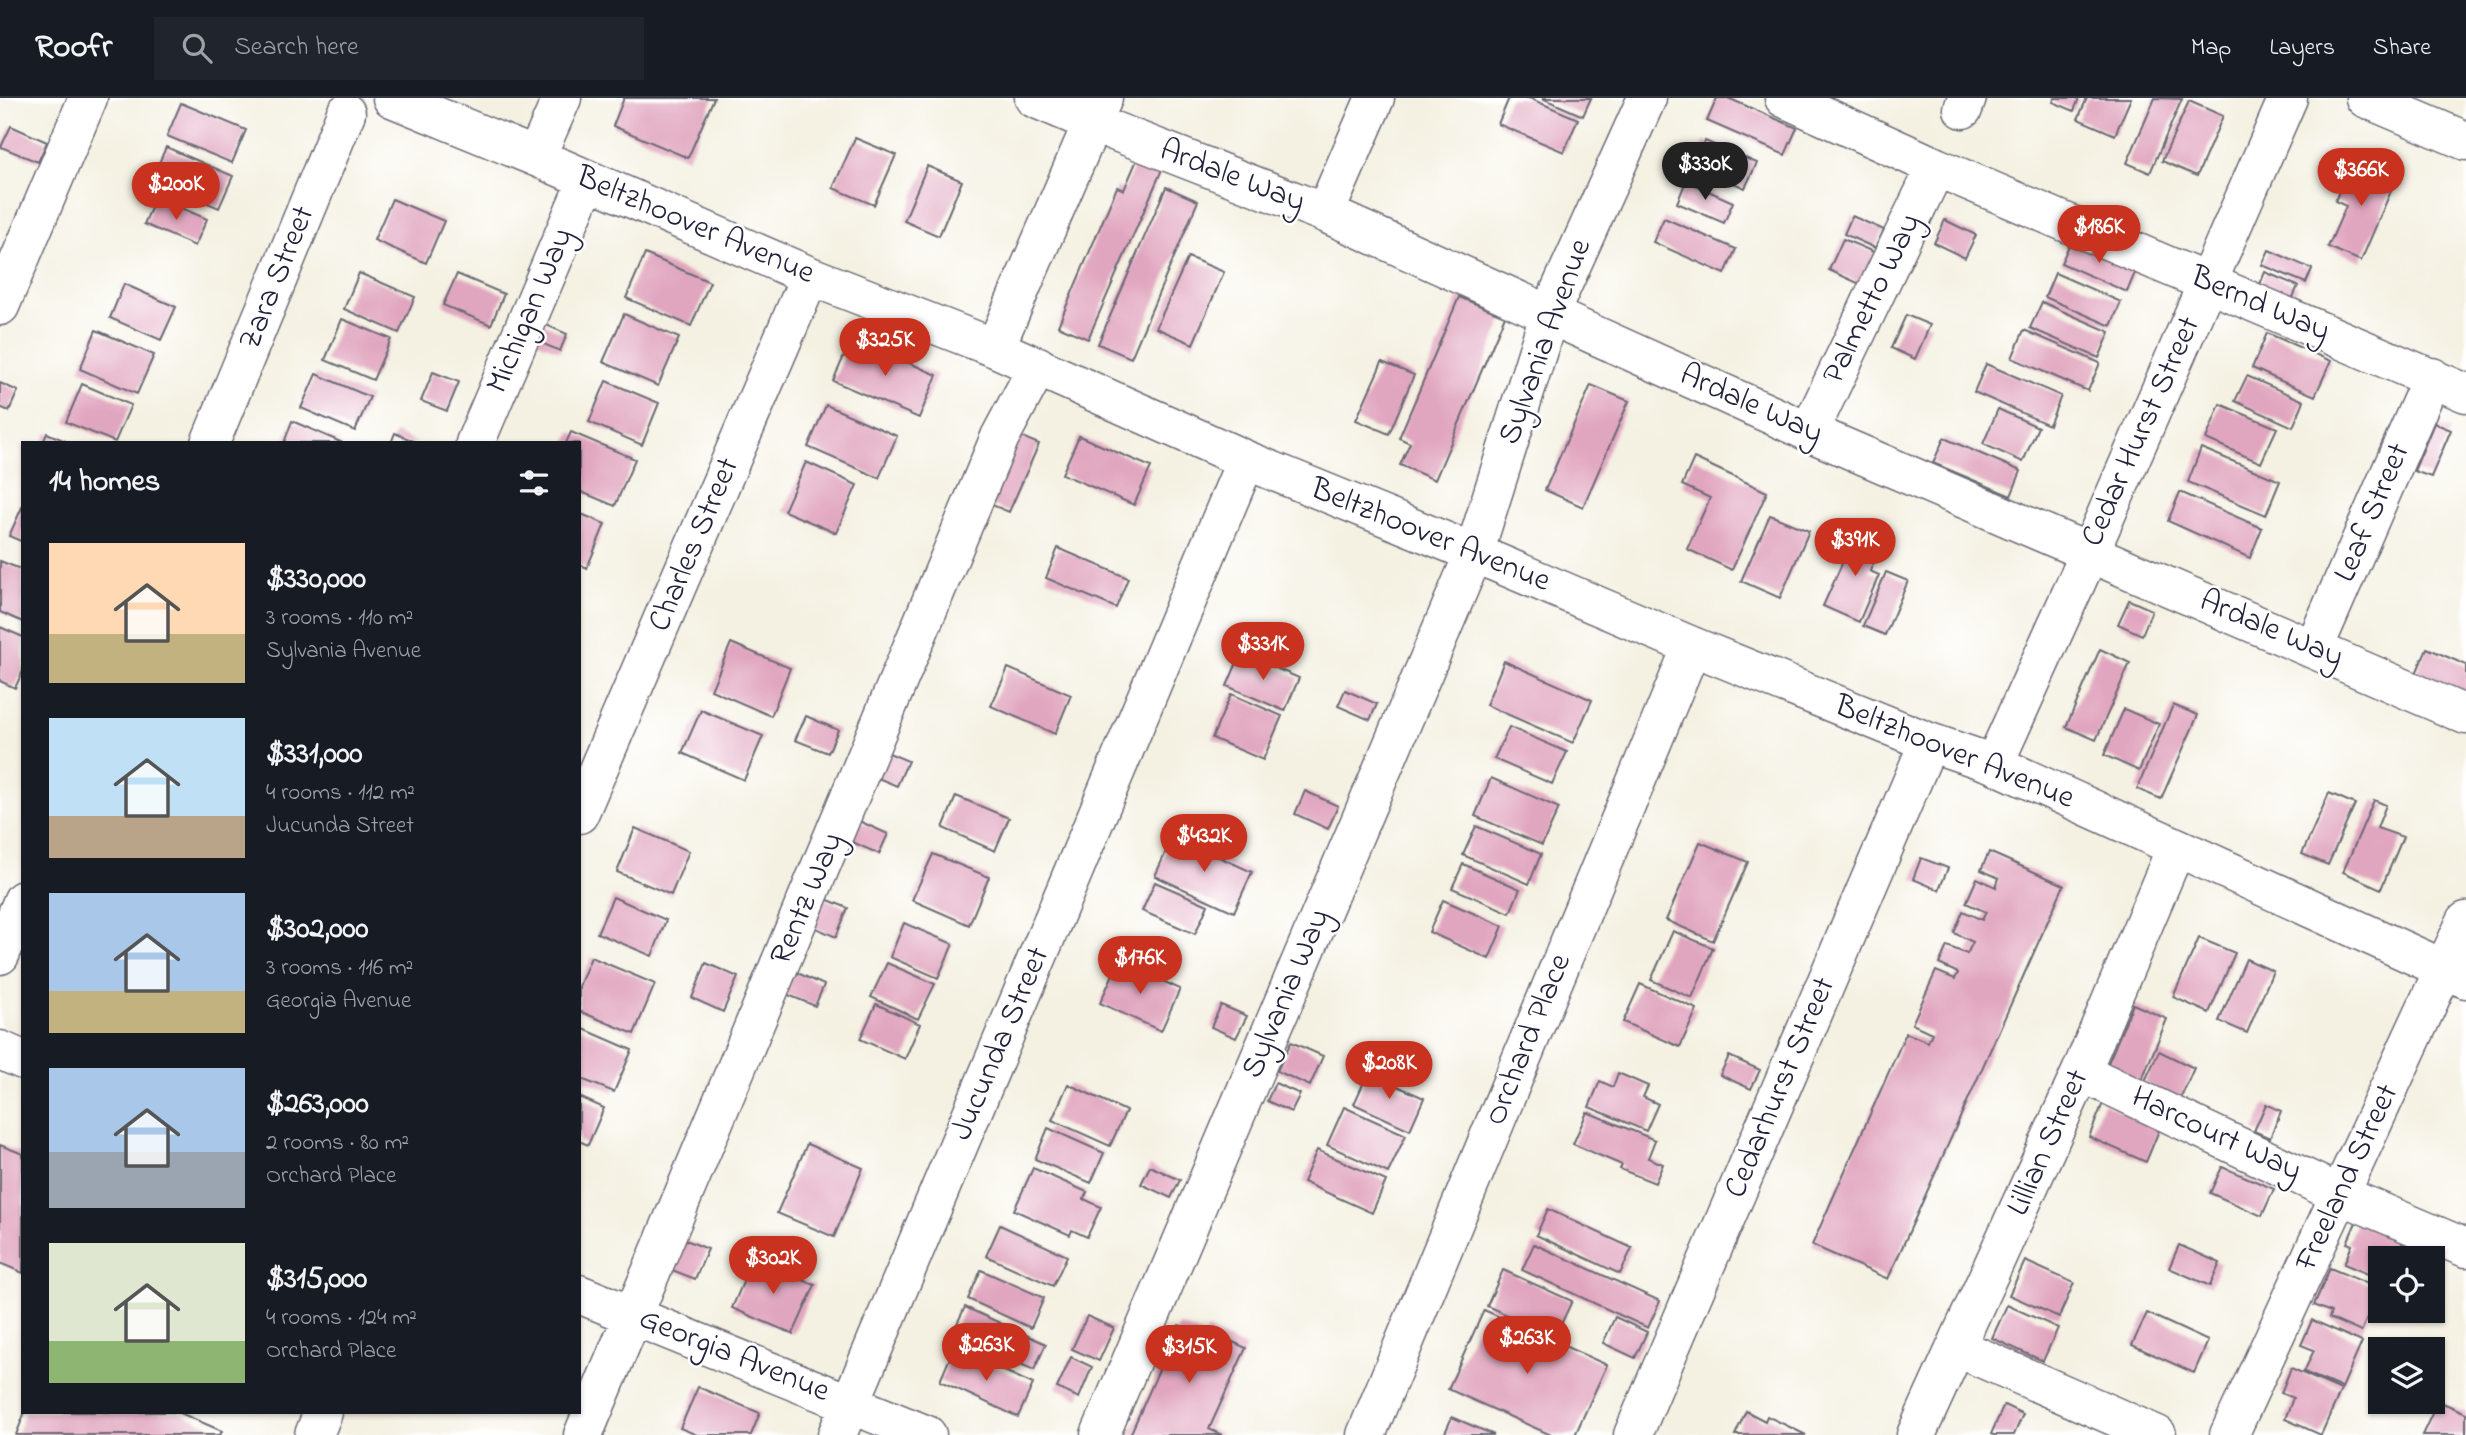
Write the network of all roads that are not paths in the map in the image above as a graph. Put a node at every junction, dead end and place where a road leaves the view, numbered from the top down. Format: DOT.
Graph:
graph roads {
  1 [pos="88,98"];
  2 [pos="393,98"];
  3 [pos="562,98"];
  4 [pos="1034,98"];
  5 [pos="1374,98"];
  6 [pos="1647,98"];
  7 [pos="1784,98"];
  8 [pos="2288,98"];
  9 [pos="2365,98"];
  10 [pos="1098,110"];
  11 [pos="346,113"];
  12 [pos="2466,141"];
  13 [pos="536,158"];
  14 [pos="1936,167"];
  15 [pos="587,180"];
  16 [pos="1325,213"];
  17 [pos="810,276"];
  18 [pos="2207,283"];
  19 [pos="0,306"];
  20 [pos="1549,315"];
  21 [pos="995,348"];
  22 [pos="1038,366"];
  23 [pos="2432,377"];
  24 [pos="2466,393"];
  25 [pos="1809,432"];
  26 [pos="211,441"];
  27 [pos="476,441"];
  28 [pos="1245,460"];
  29 [pos="2090,552"];
  30 [pos="1474,553"];
  31 [pos="1692,646"];
  32 [pos="2314,648"];
  33 [pos="2466,715"];
  34 [pos="1929,742"];
  35 [pos="1994,764"];
  36 [pos="581,809"];
  37 [pos="2176,848"];
  38 [pos="21,905"];
  39 [pos="2466,921"];
  40 [pos="0,955"];
  41 [pos="2455,974"];
  42 [pos="0,1050"];
  43 [pos="21,1059"];
  44 [pos="2081,1072"];
  45 [pos="2341,1195"];
  46 [pos="2466,1248"];
  47 [pos="581,1295"];
  48 [pos="634,1316"];
  49 [pos="1956,1347"];
  50 [pos="322,1414"];
  51 [pos="844,1419"];
  52 [pos="314,1435"];
  53 [pos="583,1435"];
  54 [pos="927,1435"];
  55 [pos="1100,1435"];
  56 [pos="1366,1435"];
  57 [pos="1633,1435"];
  58 [pos="1916,1435"];
  59 [pos="2157,1435"];
  60 [pos="2229,1435"];
  1 -- 19 [label="street"];
  2 -- 13 [label="street, Beltzhoover Avenue"];
  3 -- 13 [label="street"];
  4 -- 10 [label="street, Ardale Way"];
  5 -- 16 [label="street"];
  6 -- 20 [label="street, Sylvania Avenue"];
  7 -- 14 [label="street, Bernd Way"];
  8 -- 18 [label="street, Cedar Hurst Street"];
  9 -- 12 [label="street"];
  10 -- 16 [label="street, Ardale Way"];
  10 -- 21 [label="street"];
  11 -- 26 [label="street, Zara Street"];
  13 -- 15 [label="street, Beltzhoover Avenue"];
  14 -- 18 [label="street, Bernd Way"];
  14 -- 25 [label="street, Palmetto Way"];
  15 -- 17 [label="street, Beltzhoover Avenue"];
  15 -- 27 [label="street, Michigan Way"];
  16 -- 20 [label="street, Ardale Way"];
  17 -- 21 [label="street, Beltzhoover Avenue"];
  17 -- 36 [label="street, Charles Street"];
  18 -- 23 [label="street, Bernd Way"];
  18 -- 29 [label="street, Cedar Hurst Street"];
  20 -- 25 [label="street, Ardale Way"];
  20 -- 30 [label="street, Sylvania Avenue"];
  21 -- 22 [label="street, Beltzhoover Avenue"];
  22 -- 28 [label="street, Beltzhoover Avenue"];
  22 -- 48 [label="street, Rentz Way"];
  23 -- 24 [label="street, Bernd Way"];
  23 -- 32 [label="street, Leaf Street"];
  25 -- 29 [label="street, Ardale Way"];
  28 -- 30 [label="street, Beltzhoover Avenue"];
  28 -- 51 [label="street, Jucunda Street"];
  29 -- 32 [label="street, Ardale Way"];
  29 -- 35 [label="street, Cedar Hurst Street"];
  30 -- 31 [label="street, Beltzhoover Avenue"];
  30 -- 55 [label="street, Sylvania Way"];
  31 -- 34 [label="street, Beltzhoover Avenue"];
  31 -- 56 [label="street, Orchard Place"];
  32 -- 33 [label="street, Ardale Way"];
  34 -- 35 [label="street, Beltzhoover Avenue"];
  34 -- 57 [label="street, Cedarhurst Street"];
  35 -- 37 [label="street, Beltzhoover Avenue"];
  37 -- 41 [label="street, Beltzhoover Avenue"];
  37 -- 44 [label="street, Lillian Street"];
  38 -- 40 [label="street"];
  39 -- 41 [label="street, Freeland Street"];
  41 -- 45 [label="street, Freeland Street"];
  42 -- 43 [label="street"];
  44 -- 45 [label="street, Harcourt Way"];
  44 -- 49 [label="street, Lillian Street"];
  45 -- 46 [label="street, Harcourt Way"];
  45 -- 60 [label="street, Freeland Street"];
  47 -- 48 [label="street, Georgia Avenue"];
  48 -- 51 [label="street, Georgia Avenue"];
  48 -- 53 [label="street, Rentz Way"];
  49 -- 58 [label="street, Lillian Street"];
  49 -- 59 [label="street"];
  50 -- 52 [label="street"];
  51 -- 54 [label="street, Georgia Avenue"];
}
